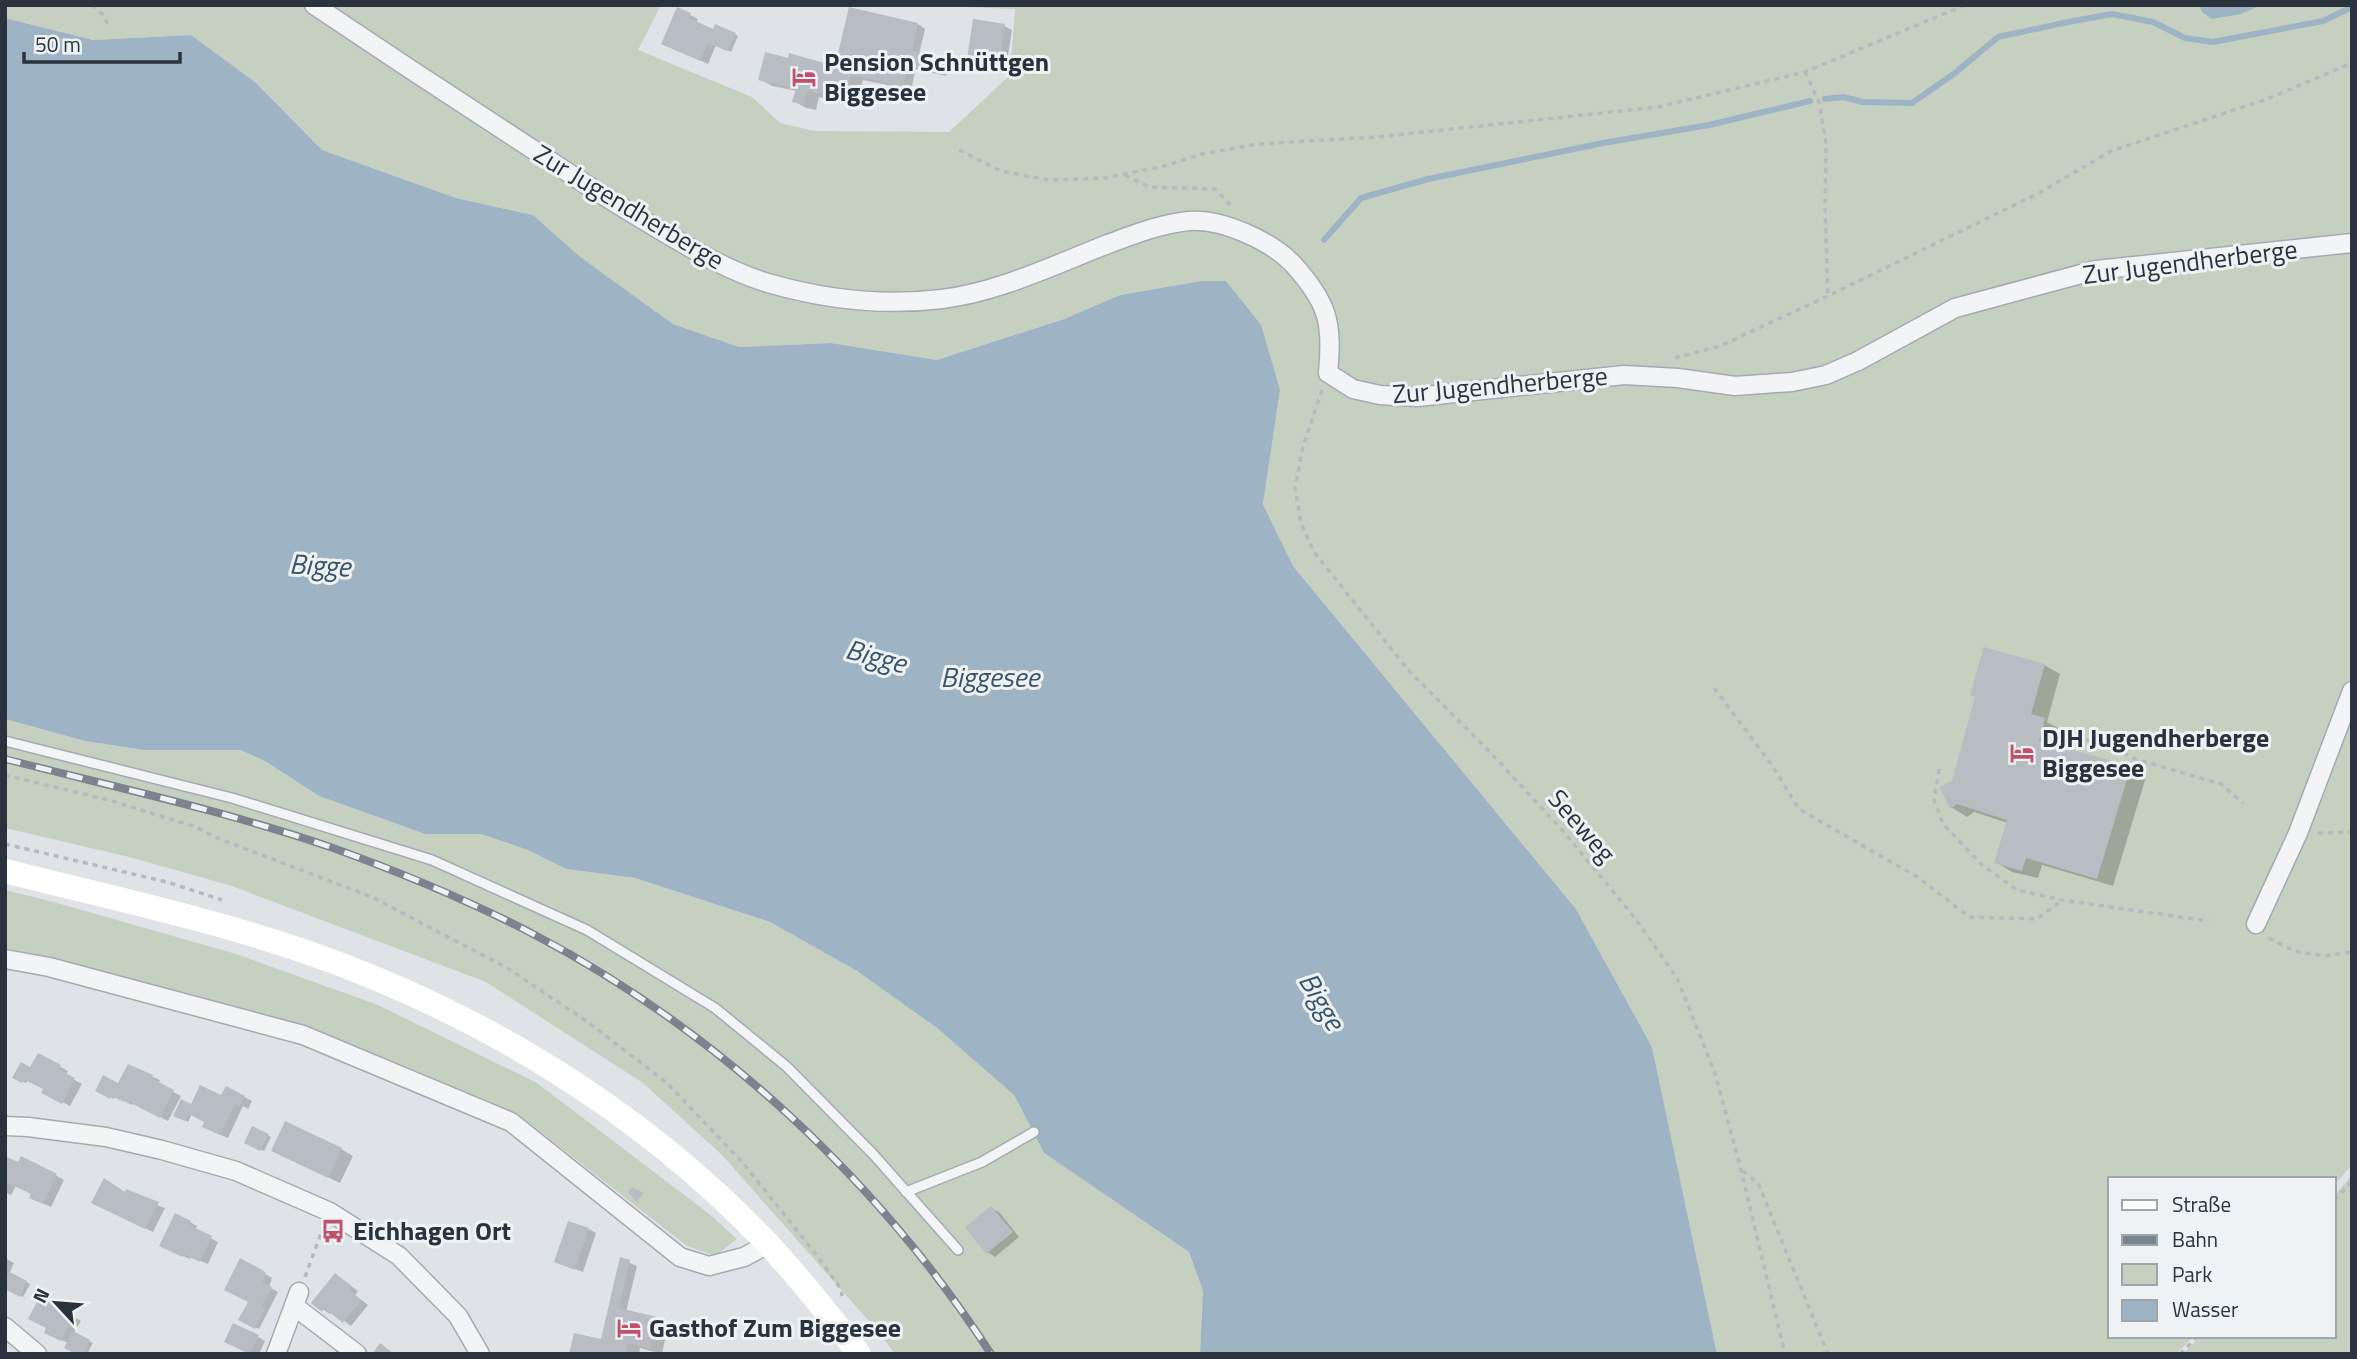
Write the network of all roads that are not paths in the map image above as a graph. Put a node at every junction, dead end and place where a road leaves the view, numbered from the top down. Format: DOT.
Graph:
graph roads {
  1 [pos="314,5"];
  2 [pos="2352,243"];
  3 [pos="2352,691"];
  4 [pos="5,741"];
  5 [pos="5,871"];
  6 [pos="2256,924"];
  7 [pos="5,959"];
  8 [pos="5,1126"];
  9 [pos="1034,1132"];
  10 [pos="906,1192"];
  11 [pos="768,1244"];
  12 [pos="958,1250"];
  13 [pos="5,1327"];
  14 [pos="37,1354"];
  15 [pos="276,1354"];
  16 [pos="357,1354"];
  17 [pos="480,1354"];
  18 [pos="859,1354"];
  1 -- 2 [label="street, Zur Jugendherberge"];
  3 -- 6 [label="street"];
  4 -- 10 [label="lane"];
  5 -- 11 [label="main road"];
  7 -- 11 [label="street"];
  8 -- 17 [label="street"];
  9 -- 10 [label="lane"];
  10 -- 12 [label="lane"];
  11 -- 18 [label="main road"];
  13 -- 14 [label="street"];
  15 -- 16 [label="street"];
}
